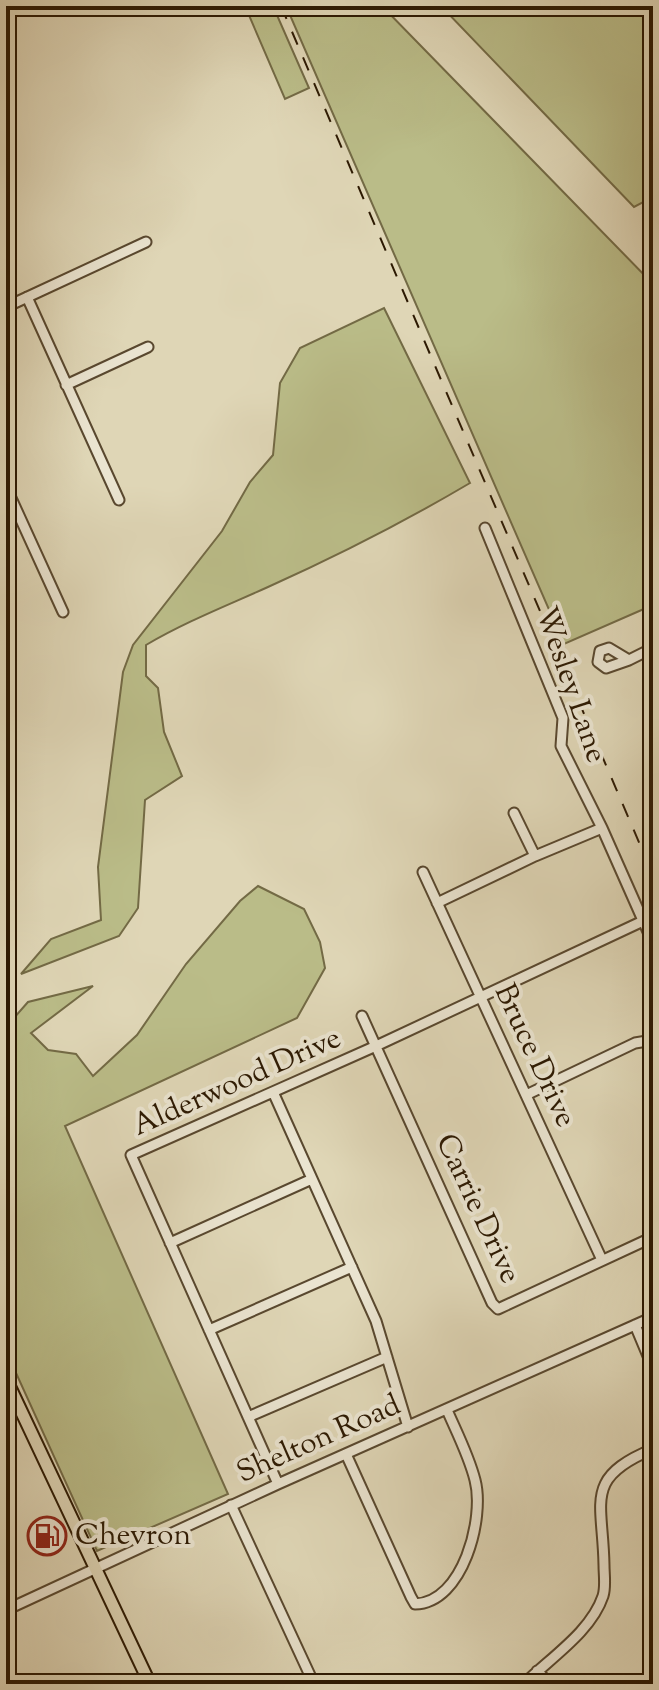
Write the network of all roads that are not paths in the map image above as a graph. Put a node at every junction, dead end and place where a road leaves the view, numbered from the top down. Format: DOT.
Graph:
graph roads {
  1 [pos="146,242"];
  2 [pos="27,297"];
  3 [pos="6,307"];
  4 [pos="148,347"];
  5 [pos="66,385"];
  6 [pos="6,487"];
  7 [pos="119,500"];
  8 [pos="485,528"];
  9 [pos="63,612"];
  10 [pos="653,648"];
  11 [pos="629,660"];
  12 [pos="514,813"];
  13 [pos="602,828"];
  14 [pos="535,856"];
  15 [pos="423,872"];
  16 [pos="437,903"];
  17 [pos="643,921"];
  18 [pos="653,943"];
  19 [pos="481,997"];
  20 [pos="362,1016"];
  21 [pos="653,1040"];
  22 [pos="376,1046"];
  23 [pos="273,1092"];
  24 [pos="526,1095"];
  25 [pos="312,1179"];
  26 [pos="653,1237"];
  27 [pos="170,1243"];
  28 [pos="602,1260"];
  29 [pos="352,1267"];
  30 [pos="653,1317"];
  31 [pos="635,1325"];
  32 [pos="209,1330"];
  33 [pos="387,1357"];
  34 [pos="653,1368"];
  35 [pos="6,1379"];
  36 [pos="447,1410"];
  37 [pos="248,1417"];
  38 [pos="408,1427"];
  39 [pos="653,1449"];
  40 [pos="346,1454"];
  41 [pos="278,1484"];
  42 [pos="231,1505"];
  43 [pos="94,1567"];
  44 [pos="6,1610"];
  45 [pos="537,1671"];
  46 [pos="150,1684"];
  47 [pos="314,1684"];
  48 [pos="524,1684"];
  49 [pos="550,1684"];
  1 -- 2 [label="street"];
  2 -- 3 [label="street"];
  2 -- 5 [label="street"];
  4 -- 5 [label="street"];
  5 -- 7 [label="street"];
  6 -- 9 [label="street"];
  8 -- 13 [label="street, Wesley Lane"];
  10 -- 11 [label="street"];
  12 -- 14 [label="street"];
  13 -- 14 [label="street"];
  13 -- 17 [label="street, Wesley Lane"];
  14 -- 16 [label="street"];
  15 -- 16 [label="street, Bruce Drive"];
  16 -- 19 [label="street, Bruce Drive"];
  17 -- 18 [label="street, Wesley Lane"];
  17 -- 19 [label="street, Alderwood Drive"];
  19 -- 22 [label="street, Alderwood Drive"];
  19 -- 24 [label="street, Bruce Drive"];
  20 -- 22 [label="street, Carrie Drive"];
  21 -- 24 [label="street"];
  22 -- 23 [label="street, Alderwood Drive"];
  22 -- 28 [label="street, Carrie Drive"];
  23 -- 25 [label="street"];
  23 -- 27 [label="street, Alderwood Drive"];
  24 -- 28 [label="street, Bruce Drive"];
  25 -- 27 [label="street"];
  25 -- 29 [label="street"];
  26 -- 28 [label="street, Carrie Drive"];
  27 -- 32 [label="street, Alderwood Drive"];
  29 -- 32 [label="street"];
  29 -- 33 [label="street"];
  30 -- 31 [label="street, Shelton Road"];
  31 -- 34 [label="street"];
  31 -- 36 [label="street, Shelton Road"];
  32 -- 37 [label="street, Alderwood Drive"];
  33 -- 37 [label="street"];
  33 -- 38 [label="street"];
  35 -- 43 [label="main road"];
  36 -- 38 [label="street, Shelton Road"];
  36 -- 40 [label="street"];
  37 -- 41 [label="street, Alderwood Drive"];
  38 -- 40 [label="street, Shelton Road"];
  39 -- 45 [label="street"];
  40 -- 41 [label="street, Shelton Road"];
  41 -- 42 [label="street, Shelton Road"];
  42 -- 43 [label="street, Shelton Road"];
  42 -- 47 [label="street"];
  43 -- 44 [label="street, Shelton Road"];
  43 -- 46 [label="main road"];
  45 -- 48 [label="street"];
  45 -- 49 [label="street"];
}
